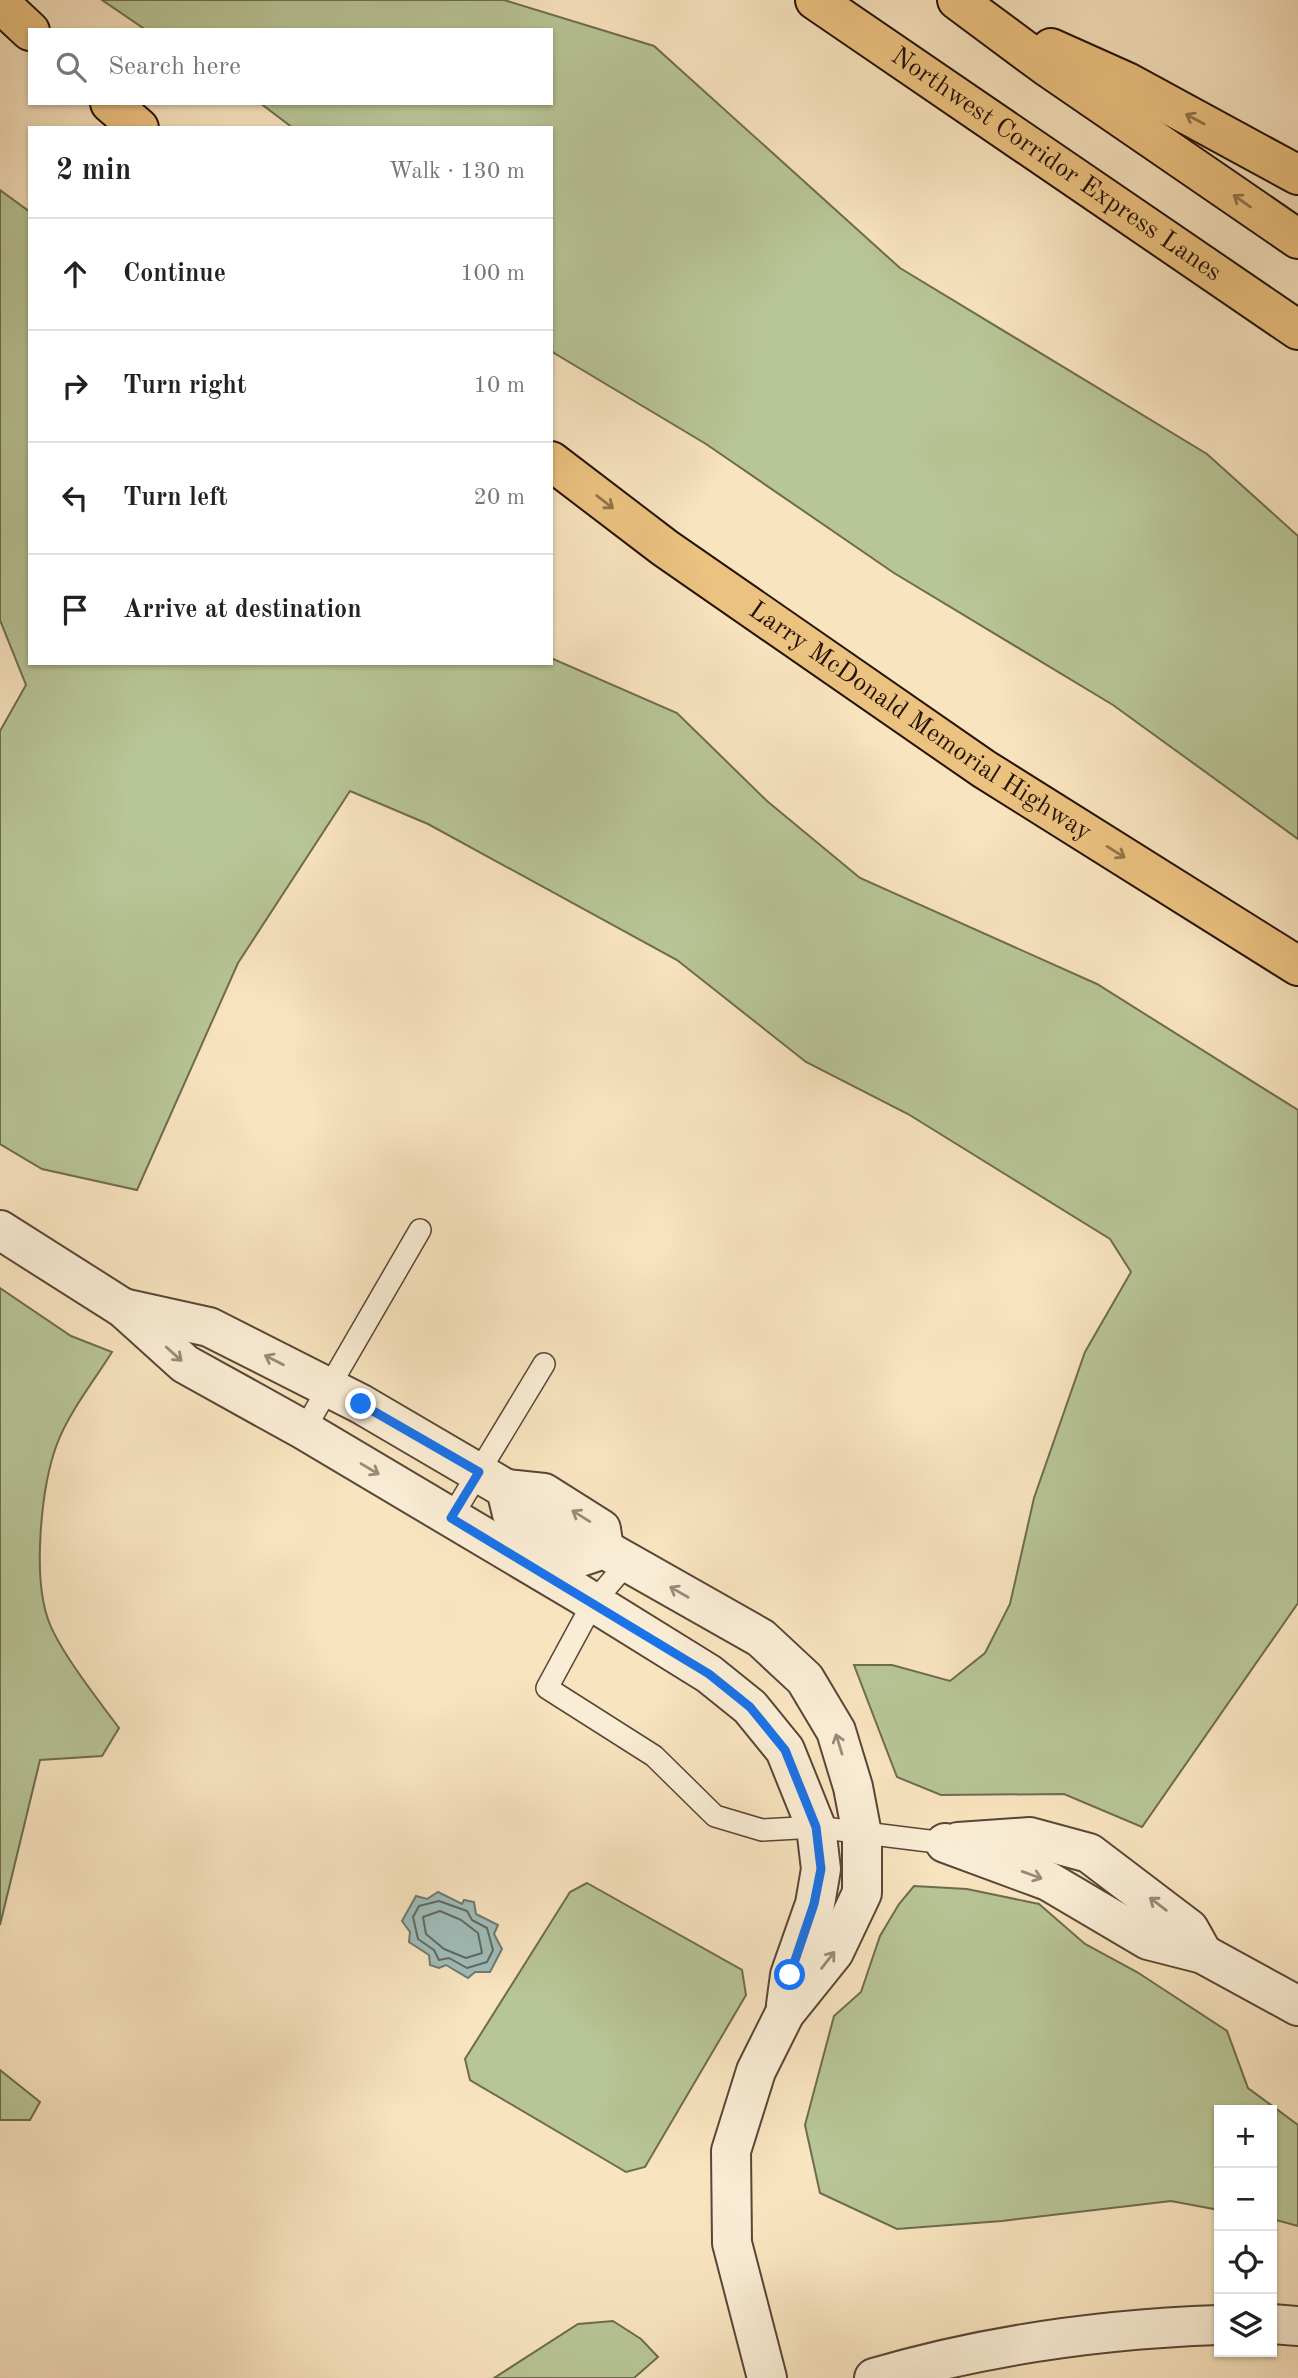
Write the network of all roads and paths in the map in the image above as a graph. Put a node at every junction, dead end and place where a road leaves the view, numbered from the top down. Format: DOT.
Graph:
graph roads {
  1 [pos="814,0"];
  2 [pos="0,3"];
  3 [pos="967,8"];
  4 [pos="28,29"];
  5 [pos="112,105"];
  6 [pos="137,126"];
  7 [pos="1298,175"];
  8 [pos="1298,239"];
  9 [pos="1298,330"];
  10 [pos="553,463"];
  11 [pos="1298,966"];
  12 [pos="0,1230"];
  13 [pos="420,1230"];
  14 [pos="123,1308"];
  15 [pos="544,1364"];
  16 [pos="327,1387"];
  17 [pos="304,1430"];
  18 [pos="492,1480"];
  19 [pos="451,1518"];
  20 [pos="616,1556"];
  21 [pos="593,1603"];
  22 [pos="816,1827"];
  23 [pos="862,1834"];
  24 [pos="945,1843"];
  25 [pos="1298,2006"];
  26 [pos="785,2013"];
  27 [pos="1277,2324"];
  28 [pos="1214,2325"];
  29 [pos="1298,2326"];
  30 [pos="767,2378"];
  31 [pos="874,2378"];
  1 -- 9 [label="highway, Northwest Corridor Express Lanes"];
  2 -- 4 [label="highway"];
  7 -- 3 [label="highway, one-way"];
  8 -- 3 [label="highway, one-way"];
  5 -- 6 [label="highway"];
  10 -- 11 [label="highway, Larry McDonald Memorial Highway, one-way"];
  12 -- 14 [label="street"];
  13 -- 16 [label="lane"];
  16 -- 14 [label="street, one-way"];
  14 -- 17 [label="street, one-way"];
  15 -- 18 [label="lane"];
  16 -- 17 [label="lane"];
  16 -- 18 [label="street"];
  17 -- 19 [label="street, one-way"];
  18 -- 19 [label="lane"];
  20 -- 18 [label="street, one-way"];
  19 -- 21 [label="street"];
  20 -- 21 [label="lane"];
  23 -- 20 [label="street, one-way"];
  21 -- 22 [label="street"];
  21 -- 22 [label="lane"];
  22 -- 23 [label="lane"];
  22 -- 26 [label="street"];
  23 -- 24 [label="lane"];
  26 -- 23 [label="street, one-way"];
  24 -- 25 [label="street"];
  26 -- 30 [label="street"];
  27 -- 29 [label="street"];
  28 -- 31 [label="street"];
}
